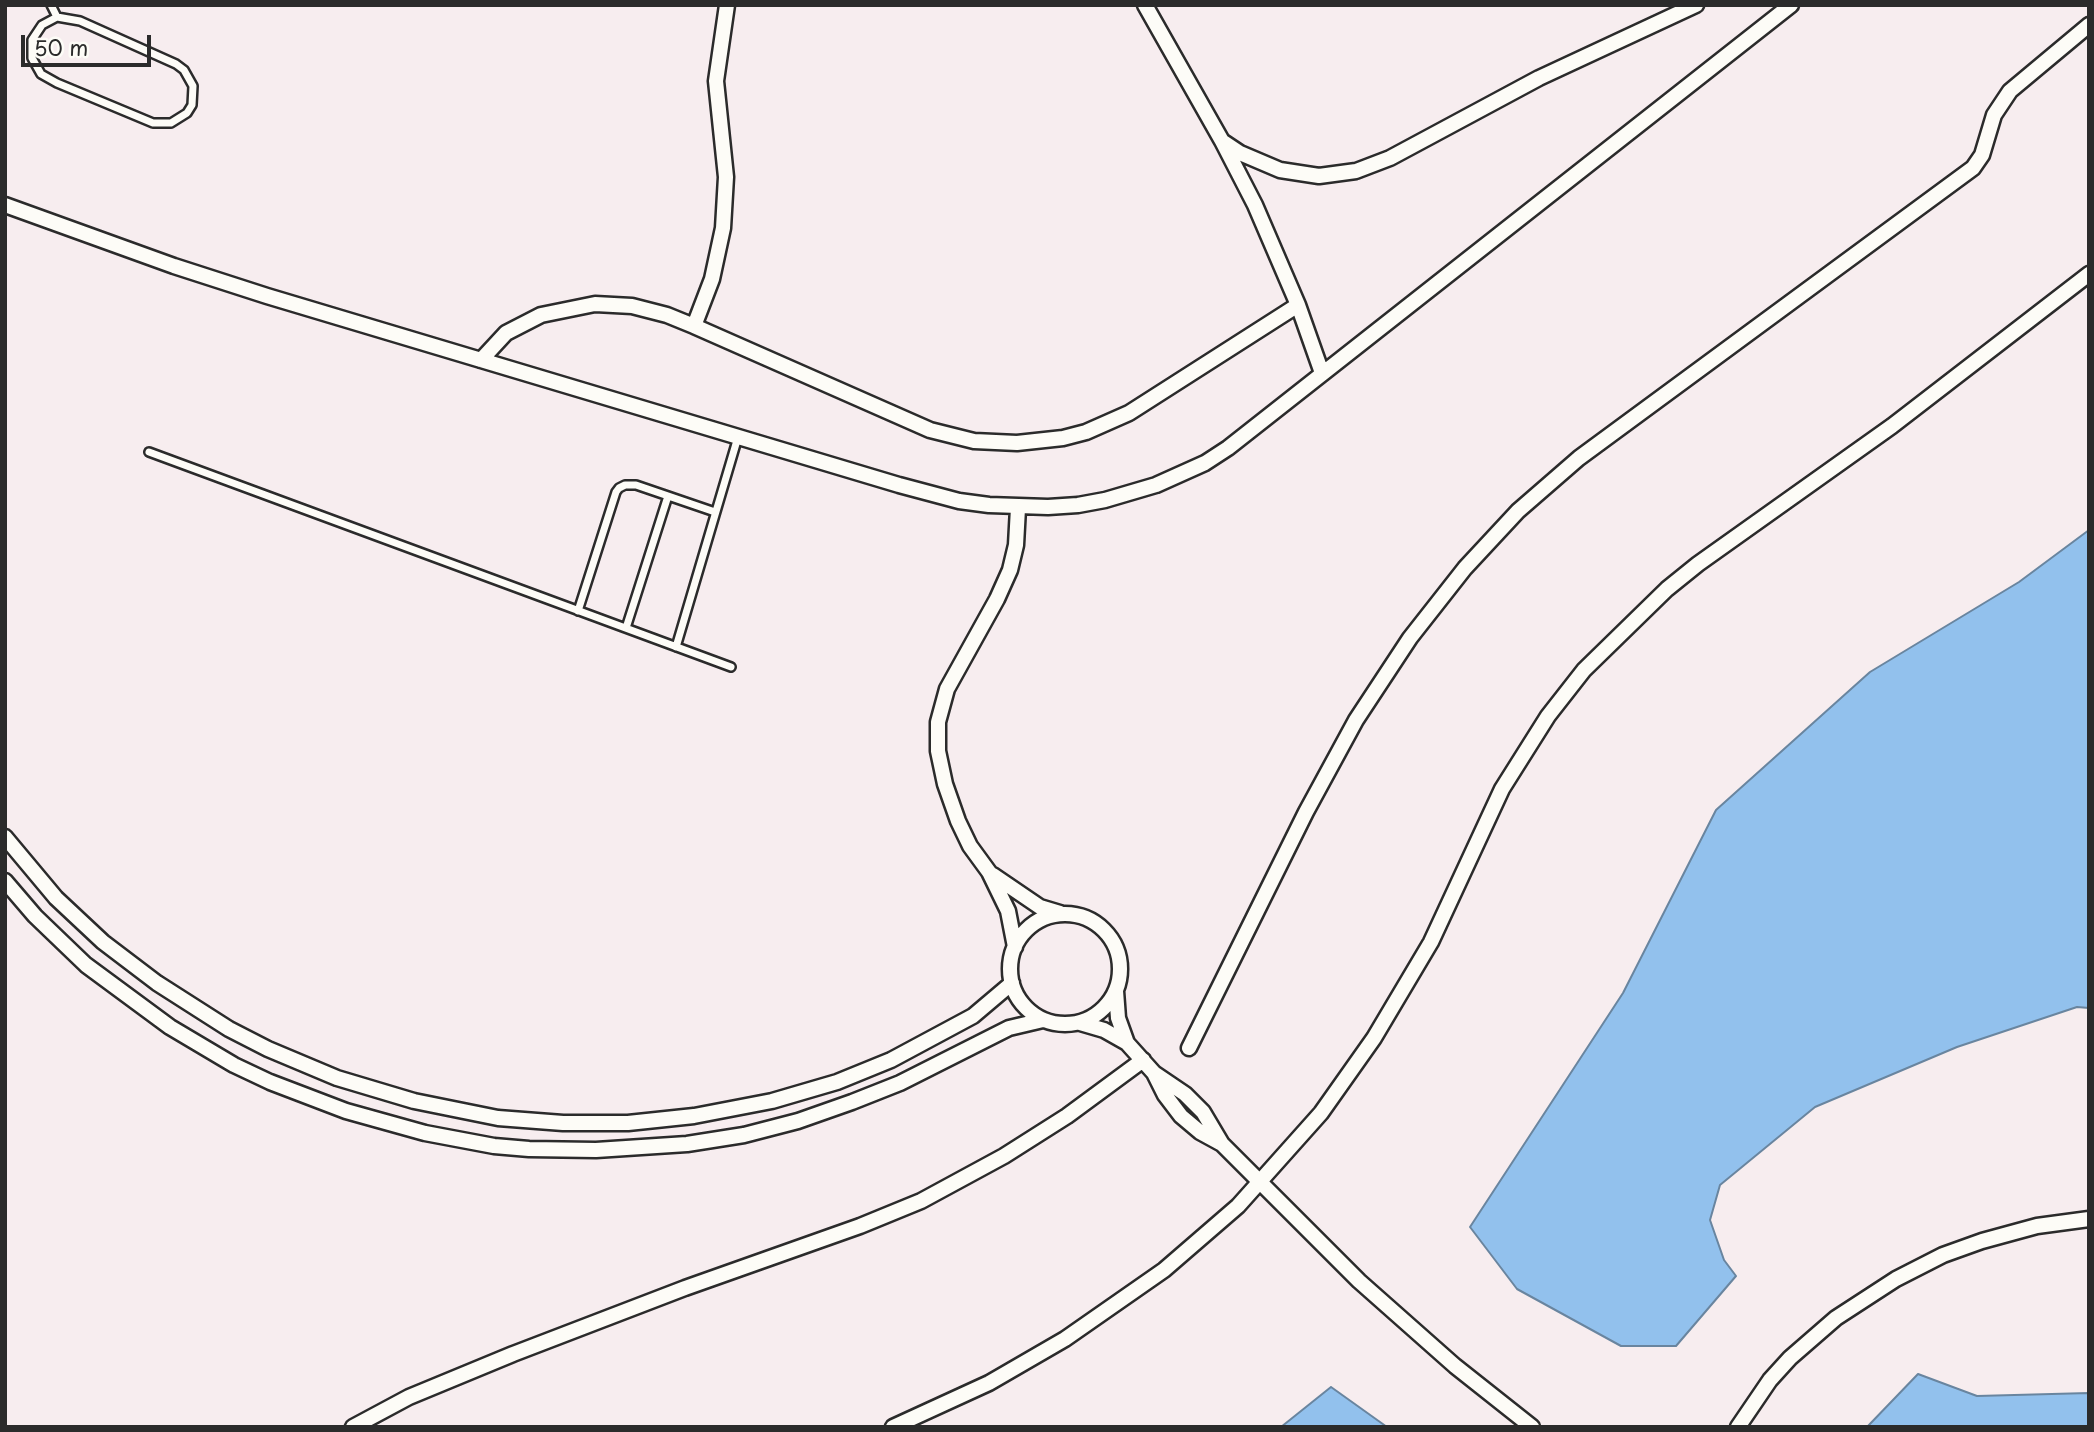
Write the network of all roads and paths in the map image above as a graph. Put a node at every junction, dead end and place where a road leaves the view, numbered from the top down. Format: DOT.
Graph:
graph roads {
  1 [pos="51,5"];
  2 [pos="727,5"];
  3 [pos="1145,5"];
  4 [pos="1696,5"];
  5 [pos="1791,5"];
  6 [pos="57,17"];
  7 [pos="2089,25"];
  8 [pos="1222,141"];
  9 [pos="5,205"];
  10 [pos="2089,274"];
  11 [pos="1298,305"];
  12 [pos="694,326"];
  13 [pos="481,360"];
  14 [pos="1322,373"];
  15 [pos="739,437"];
  16 [pos="149,452"];
  17 [pos="668,496"];
  18 [pos="1018,508"];
  19 [pos="715,512"];
  20 [pos="578,611"];
  21 [pos="626,628"];
  22 [pos="676,647"];
  23 [pos="731,667"];
  24 [pos="5,837"];
  25 [pos="989,872"];
  26 [pos="5,881"];
  27 [pos="1063,914"];
  28 [pos="1015,947"];
  29 [pos="1012,984"];
  30 [pos="1116,991"];
  31 [pos="1044,1020"];
  32 [pos="1080,1023"];
  33 [pos="1127,1043"];
  34 [pos="1189,1048"];
  35 [pos="1143,1060"];
  36 [pos="1261,1183"];
  37 [pos="2089,1219"];
  38 [pos="353,1427"];
  39 [pos="893,1427"];
  40 [pos="1532,1427"];
  41 [pos="1738,1427"];
  1 -- 6 [label="lane"];
  2 -- 12 [label="street"];
  3 -- 8 [label="street"];
  4 -- 8 [label="street"];
  5 -- 14 [label="street"];
  6 -- 6 [label="lane"];
  7 -- 34 [label="street"];
  8 -- 11 [label="street"];
  9 -- 13 [label="street"];
  10 -- 36 [label="street"];
  11 -- 12 [label="street"];
  11 -- 14 [label="street"];
  12 -- 13 [label="street"];
  13 -- 15 [label="street"];
  14 -- 18 [label="street"];
  15 -- 18 [label="street"];
  15 -- 19 [label="lane"];
  16 -- 20 [label="lane"];
  17 -- 19 [label="lane"];
  17 -- 20 [label="lane"];
  17 -- 21 [label="lane"];
  18 -- 25 [label="street"];
  19 -- 22 [label="lane"];
  20 -- 21 [label="lane"];
  21 -- 22 [label="lane"];
  22 -- 23 [label="lane"];
  24 -- 29 [label="street"];
  25 -- 27 [label="street"];
  25 -- 28 [label="street"];
  26 -- 31 [label="street"];
  27 -- 28 [label="street"];
  27 -- 30 [label="street"];
  28 -- 29 [label="street"];
  29 -- 31 [label="street"];
  30 -- 32 [label="street"];
  30 -- 33 [label="street"];
  31 -- 32 [label="street"];
  32 -- 33 [label="street"];
  33 -- 35 [label="street"];
  35 -- 36 [label="street"];
  35 -- 38 [label="street"];
  36 -- 39 [label="street"];
  36 -- 40 [label="street"];
  37 -- 41 [label="street"];
}
